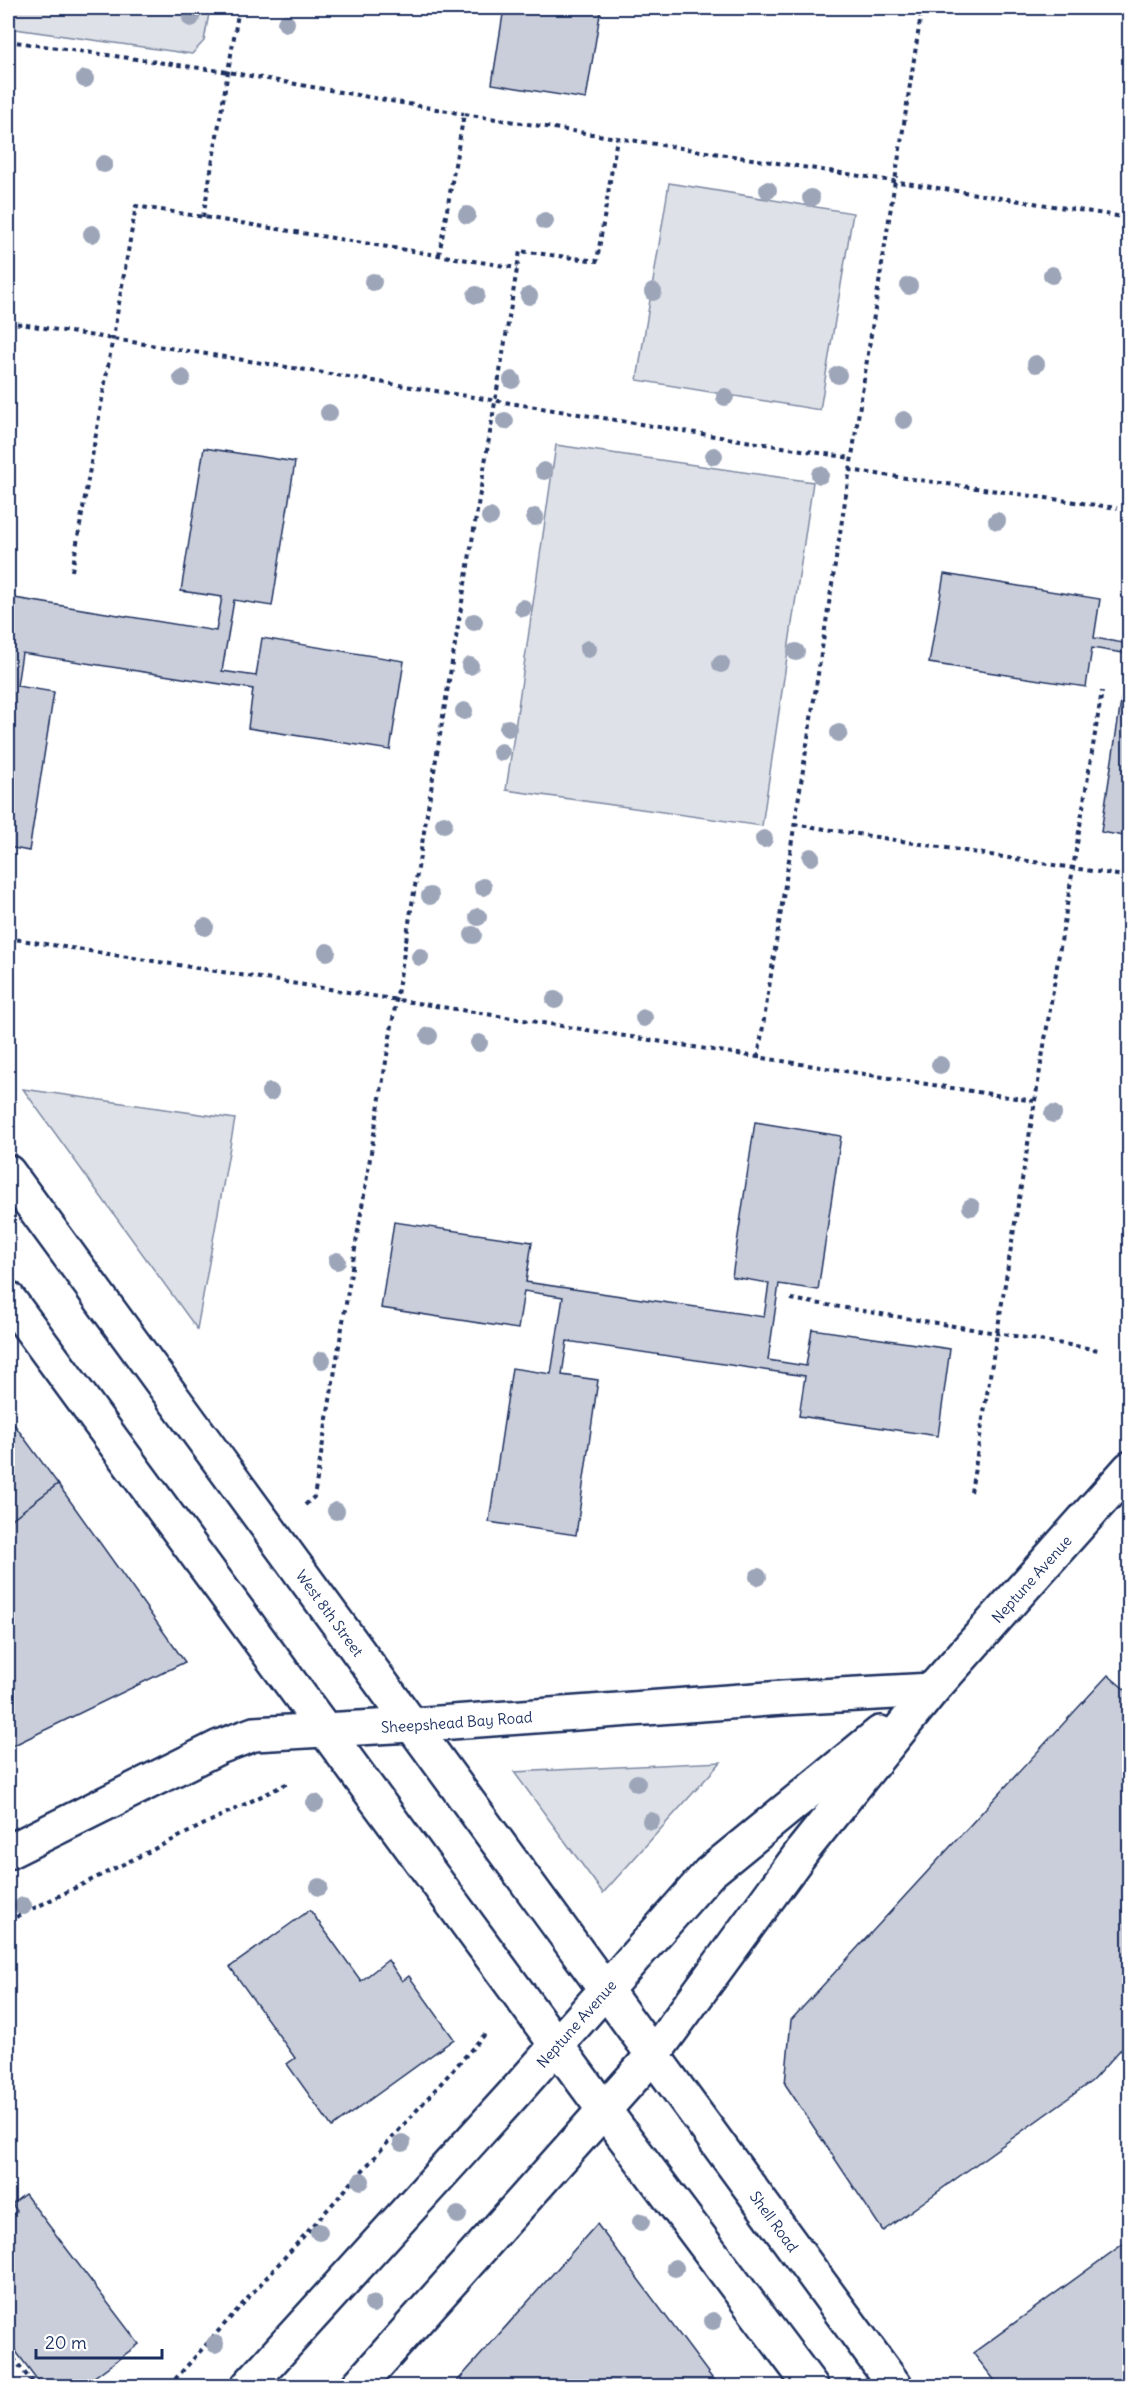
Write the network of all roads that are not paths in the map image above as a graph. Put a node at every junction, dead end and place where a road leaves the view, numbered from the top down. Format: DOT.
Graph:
graph roads {
  1 [pos="8,1172"];
  2 [pos="8,1298"];
  3 [pos="1130,1468"];
  4 [pos="932,1690"];
  5 [pos="411,1725"];
  6 [pos="324,1730"];
  7 [pos="8,1852"];
  8 [pos="605,1991"];
  9 [pos="556,2046"];
  10 [pos="653,2055"];
  11 [pos="604,2110"];
  12 [pos="248,2386"];
  13 [pos="358,2386"];
  14 [pos="811,2386"];
  15 [pos="895,2386"];
  1 -- 5 [label="street, West 8th Street"];
  2 -- 6 [label="street"];
  3 -- 4 [label="street, Neptune Avenue"];
  4 -- 5 [label="street, Sheepshead Bay Road"];
  4 -- 8 [label="street, Neptune Avenue"];
  4 -- 10 [label="street, Neptune Avenue"];
  5 -- 6 [label="street, Sheepshead Bay Road"];
  5 -- 8 [label="street, West 8th Street"];
  6 -- 7 [label="street, Sheepshead Bay Road"];
  6 -- 9 [label="street"];
  8 -- 9 [label="street, Neptune Avenue"];
  8 -- 10 [label="street, West 8th Street"];
  9 -- 11 [label="street"];
  9 -- 12 [label="street, Neptune Avenue"];
  10 -- 11 [label="street, Neptune Avenue"];
  10 -- 15 [label="street, Shell Road"];
  11 -- 13 [label="street, Neptune Avenue"];
  11 -- 14 [label="street"];
}
